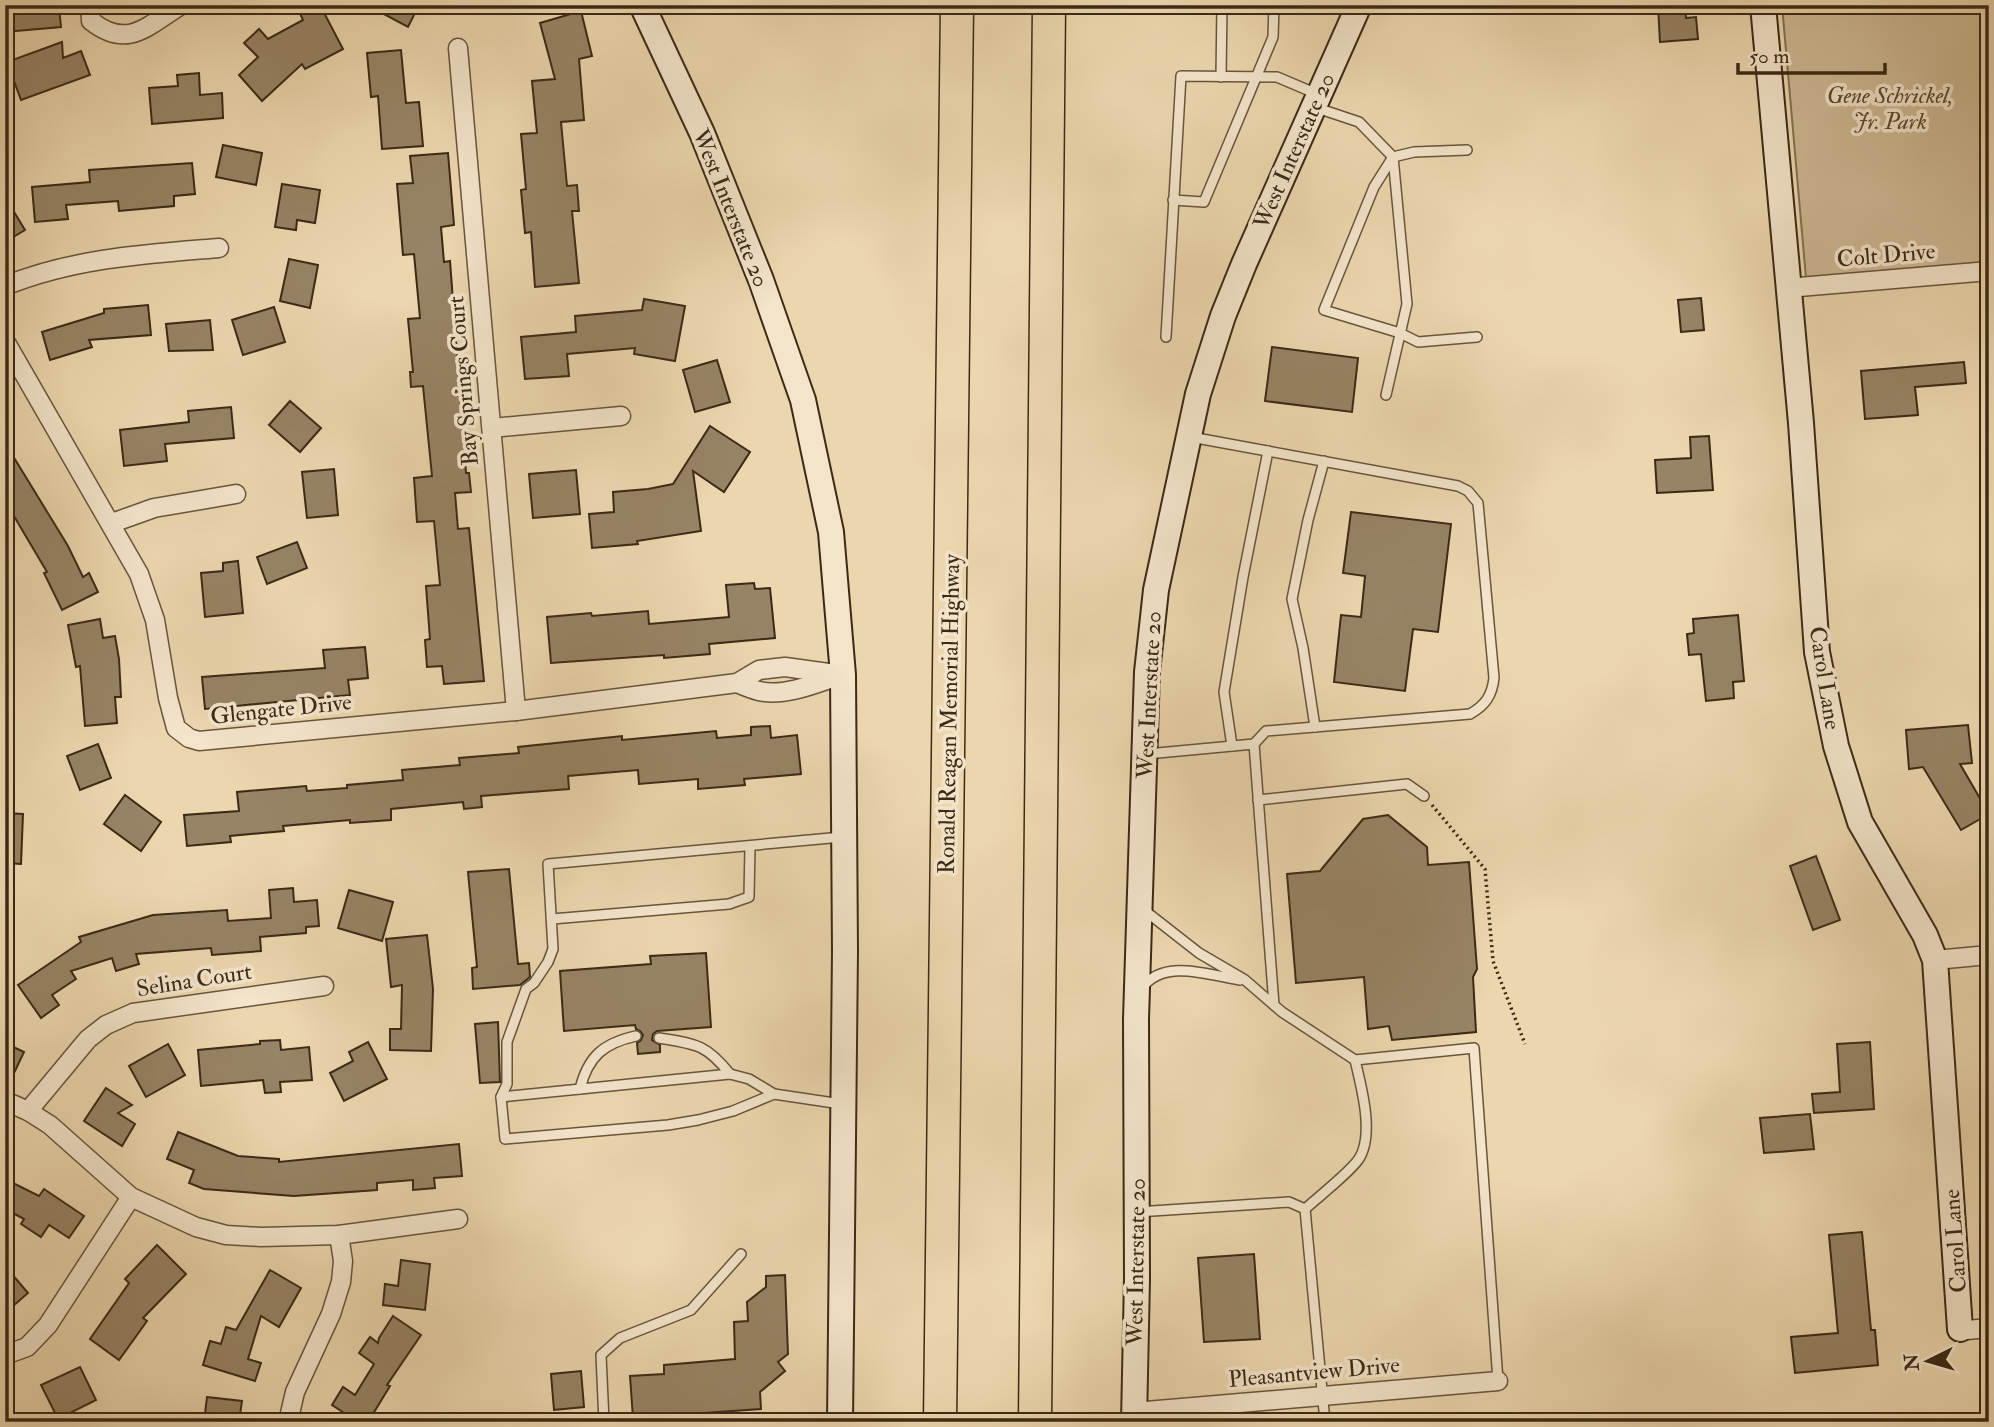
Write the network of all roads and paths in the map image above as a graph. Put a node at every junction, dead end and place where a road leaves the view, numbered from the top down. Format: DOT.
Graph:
graph roads {
  1 [pos="181,5"];
  2 [pos="642,5"];
  3 [pos="957,5"];
  4 [pos="1049,5"];
  5 [pos="1222,5"];
  6 [pos="1274,5"];
  7 [pos="1359,5"];
  8 [pos="1763,5"];
  9 [pos="90,13"];
  10 [pos="458,48"];
  11 [pos="1221,77"];
  12 [pos="1256,77"];
  13 [pos="1316,101"];
  14 [pos="1467,150"];
  15 [pos="1393,157"];
  16 [pos="1173,200"];
  17 [pos="219,248"];
  18 [pos="1989,271"];
  19 [pos="5,286"];
  20 [pos="1787,288"];
  21 [pos="1400,333"];
  22 [pos="1166,337"];
  23 [pos="1478,337"];
  24 [pos="5,341"];
  25 [pos="1386,395"];
  26 [pos="621,416"];
  27 [pos="492,428"];
  28 [pos="1189,437"];
  29 [pos="1268,451"];
  30 [pos="1324,461"];
  31 [pos="236,494"];
  32 [pos="112,523"];
  33 [pos="785,667"];
  34 [pos="843,675"];
  35 [pos="737,683"];
  36 [pos="786,690"];
  37 [pos="516,711"];
  38 [pos="1315,727"];
  39 [pos="1254,744"];
  40 [pos="1232,746"];
  41 [pos="1145,754"];
  42 [pos="1424,796"];
  43 [pos="1258,800"];
  44 [pos="844,837"];
  45 [pos="750,846"];
  46 [pos="1140,906"];
  47 [pos="552,919"];
  48 [pos="1989,955"];
  49 [pos="1936,960"];
  50 [pos="1245,980"];
  51 [pos="324,986"];
  52 [pos="1137,1001"];
  53 [pos="1274,1005"];
  54 [pos="636,1036"];
  55 [pos="659,1038"];
  56 [pos="1525,1044"];
  57 [pos="1355,1060"];
  58 [pos="730,1074"];
  59 [pos="580,1089"];
  60 [pos="774,1094"];
  61 [pos="501,1097"];
  62 [pos="5,1101"];
  63 [pos="842,1104"];
  64 [pos="28,1111"];
  65 [pos="131,1197"];
  66 [pos="1305,1209"];
  67 [pos="1137,1212"];
  68 [pos="458,1219"];
  69 [pos="339,1234"];
  70 [pos="741,1254"];
  71 [pos="1989,1328"];
  72 [pos="1964,1330"];
  73 [pos="5,1355"];
  74 [pos="1498,1381"];
  75 [pos="1324,1396"];
  76 [pos="1134,1417"];
  77 [pos="288,1422"];
  78 [pos="604,1422"];
  79 [pos="840,1422"];
  80 [pos="940,1422"];
  81 [pos="1035,1422"];
  82 [pos="1325,1422"];
  1 -- 9 [label="street"];
  2 -- 34 [label="main road, West Interstate 20"];
  3 -- 80 [label="highway, Ronald Reagan Memorial Highway"];
  4 -- 81 [label="highway"];
  5 -- 11 [label="lane"];
  6 -- 12 [label="lane"];
  7 -- 13 [label="main road, West Interstate 20"];
  8 -- 20 [label="main road, Carol Lane"];
  10 -- 27 [label="street, Bay Springs Court"];
  11 -- 12 [label="lane"];
  11 -- 16 [label="lane"];
  12 -- 13 [label="lane"];
  12 -- 16 [label="lane"];
  13 -- 15 [label="lane"];
  13 -- 28 [label="main road, West Interstate 20"];
  14 -- 15 [label="lane"];
  15 -- 21 [label="lane"];
  15 -- 21 [label="lane"];
  16 -- 22 [label="lane"];
  17 -- 19 [label="street"];
  18 -- 20 [label="street, Colt Drive"];
  20 -- 49 [label="main road, Carol Lane"];
  21 -- 23 [label="lane"];
  21 -- 25 [label="lane"];
  24 -- 32 [label="street, Glengate Drive"];
  26 -- 27 [label="street"];
  27 -- 37 [label="street, Bay Springs Court"];
  28 -- 29 [label="lane"];
  28 -- 41 [label="main road, West Interstate 20"];
  29 -- 30 [label="lane"];
  29 -- 40 [label="lane"];
  30 -- 38 [label="lane"];
  30 -- 38 [label="lane"];
  31 -- 32 [label="street"];
  32 -- 37 [label="street, Glengate Drive"];
  33 -- 34 [label="street, Glengate Drive"];
  33 -- 35 [label="street, Glengate Drive"];
  33 -- 36 [label="street"];
  34 -- 36 [label="street, Glengate Drive"];
  34 -- 44 [label="main road, West Interstate 20"];
  35 -- 36 [label="street, Glengate Drive"];
  35 -- 37 [label="street, Glengate Drive"];
  38 -- 39 [label="lane"];
  39 -- 40 [label="lane"];
  39 -- 43 [label="lane"];
  40 -- 41 [label="lane"];
  41 -- 46 [label="main road, West Interstate 20"];
  42 -- 43 [label="lane"];
  42 -- 56 [label="path"];
  43 -- 53 [label="lane"];
  44 -- 45 [label="lane"];
  44 -- 63 [label="main road, West Interstate 20"];
  45 -- 47 [label="lane"];
  45 -- 47 [label="lane"];
  46 -- 50 [label="lane"];
  46 -- 52 [label="main road, West Interstate 20"];
  47 -- 61 [label="lane"];
  48 -- 49 [label="street"];
  49 -- 72 [label="main road, Carol Lane"];
  50 -- 52 [label="lane"];
  50 -- 53 [label="lane"];
  51 -- 64 [label="street, Selina Court"];
  52 -- 67 [label="main road, West Interstate 20"];
  53 -- 57 [label="lane"];
  54 -- 59 [label="lane"];
  55 -- 58 [label="lane"];
  57 -- 66 [label="lane"];
  57 -- 74 [label="lane"];
  58 -- 59 [label="lane"];
  58 -- 60 [label="lane"];
  59 -- 61 [label="lane"];
  60 -- 61 [label="lane"];
  60 -- 63 [label="lane"];
  62 -- 64 [label="street"];
  63 -- 79 [label="main road, West Interstate 20"];
  64 -- 65 [label="street"];
  65 -- 69 [label="street"];
  65 -- 73 [label="street"];
  66 -- 67 [label="lane"];
  66 -- 75 [label="lane"];
  67 -- 76 [label="main road, West Interstate 20"];
  68 -- 69 [label="street"];
  69 -- 77 [label="street"];
  70 -- 78 [label="lane"];
  71 -- 72 [label="street"];
  74 -- 75 [label="street, Pleasantview Drive"];
  75 -- 76 [label="street, Pleasantview Drive"];
  75 -- 82 [label="lane"];
}
